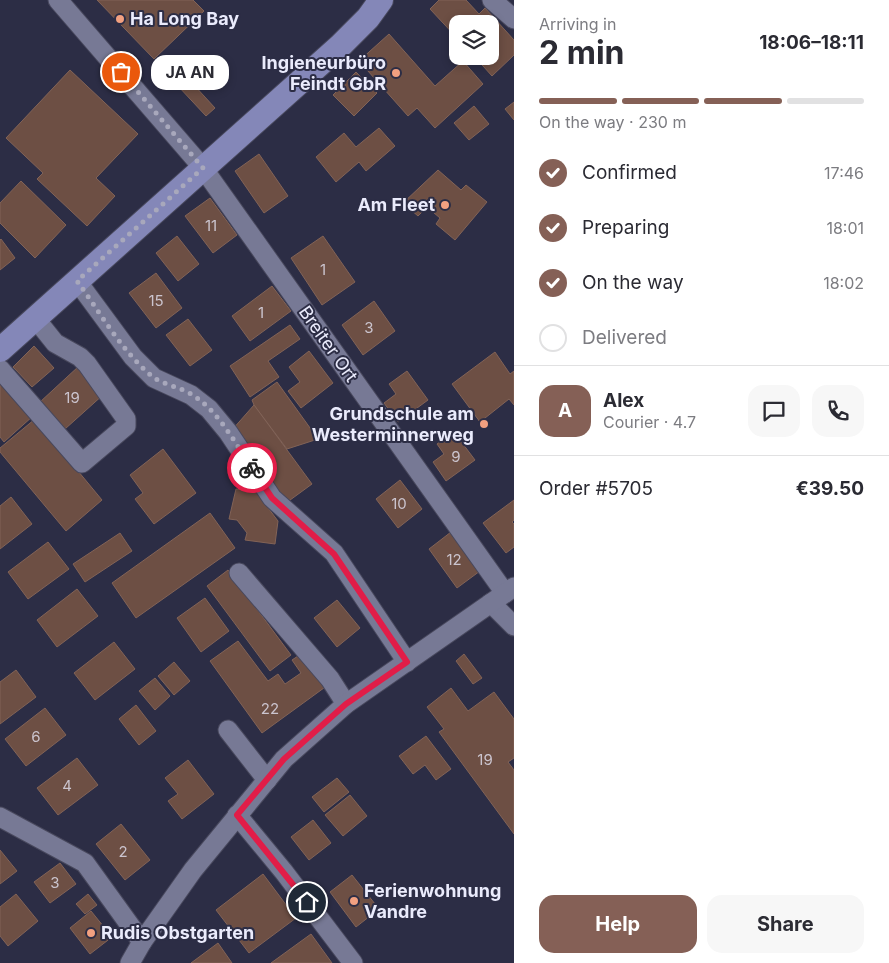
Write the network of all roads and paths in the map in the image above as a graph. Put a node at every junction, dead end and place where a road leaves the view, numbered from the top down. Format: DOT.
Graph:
graph roads {
  1 [pos="58,0"];
  2 [pos="381,0"];
  3 [pos="492,0"];
  4 [pos="514,19"];
  5 [pos="203,168"];
  6 [pos="77,281"];
  7 [pos="35,318"];
  8 [pos="0,350"];
  9 [pos="0,369"];
  10 [pos="238,573"];
  11 [pos="503,594"];
  12 [pos="514,626"];
  13 [pos="407,662"];
  14 [pos="346,704"];
  15 [pos="228,730"];
  16 [pos="267,780"];
  17 [pos="237,815"];
  18 [pos="0,817"];
  19 [pos="142,942"];
  20 [pos="130,963"];
  21 [pos="353,963"];
  1 -- 5 [label="street, Breiter Ort"];
  2 -- 5 [label="main road"];
  3 -- 4 [label="street"];
  5 -- 6 [label="main road"];
  5 -- 11 [label="street, Breiter Ort"];
  6 -- 7 [label="main road"];
  6 -- 13 [label="street"];
  7 -- 8 [label="main road"];
  7 -- 9 [label="street"];
  10 -- 14 [label="street"];
  11 -- 12 [label="street, Breiter Ort"];
  11 -- 13 [label="street"];
  13 -- 14 [label="street"];
  14 -- 16 [label="street"];
  15 -- 16 [label="street"];
  16 -- 17 [label="street"];
  17 -- 19 [label="street"];
  17 -- 21 [label="street"];
  18 -- 19 [label="street"];
  19 -- 20 [label="street"];
}
